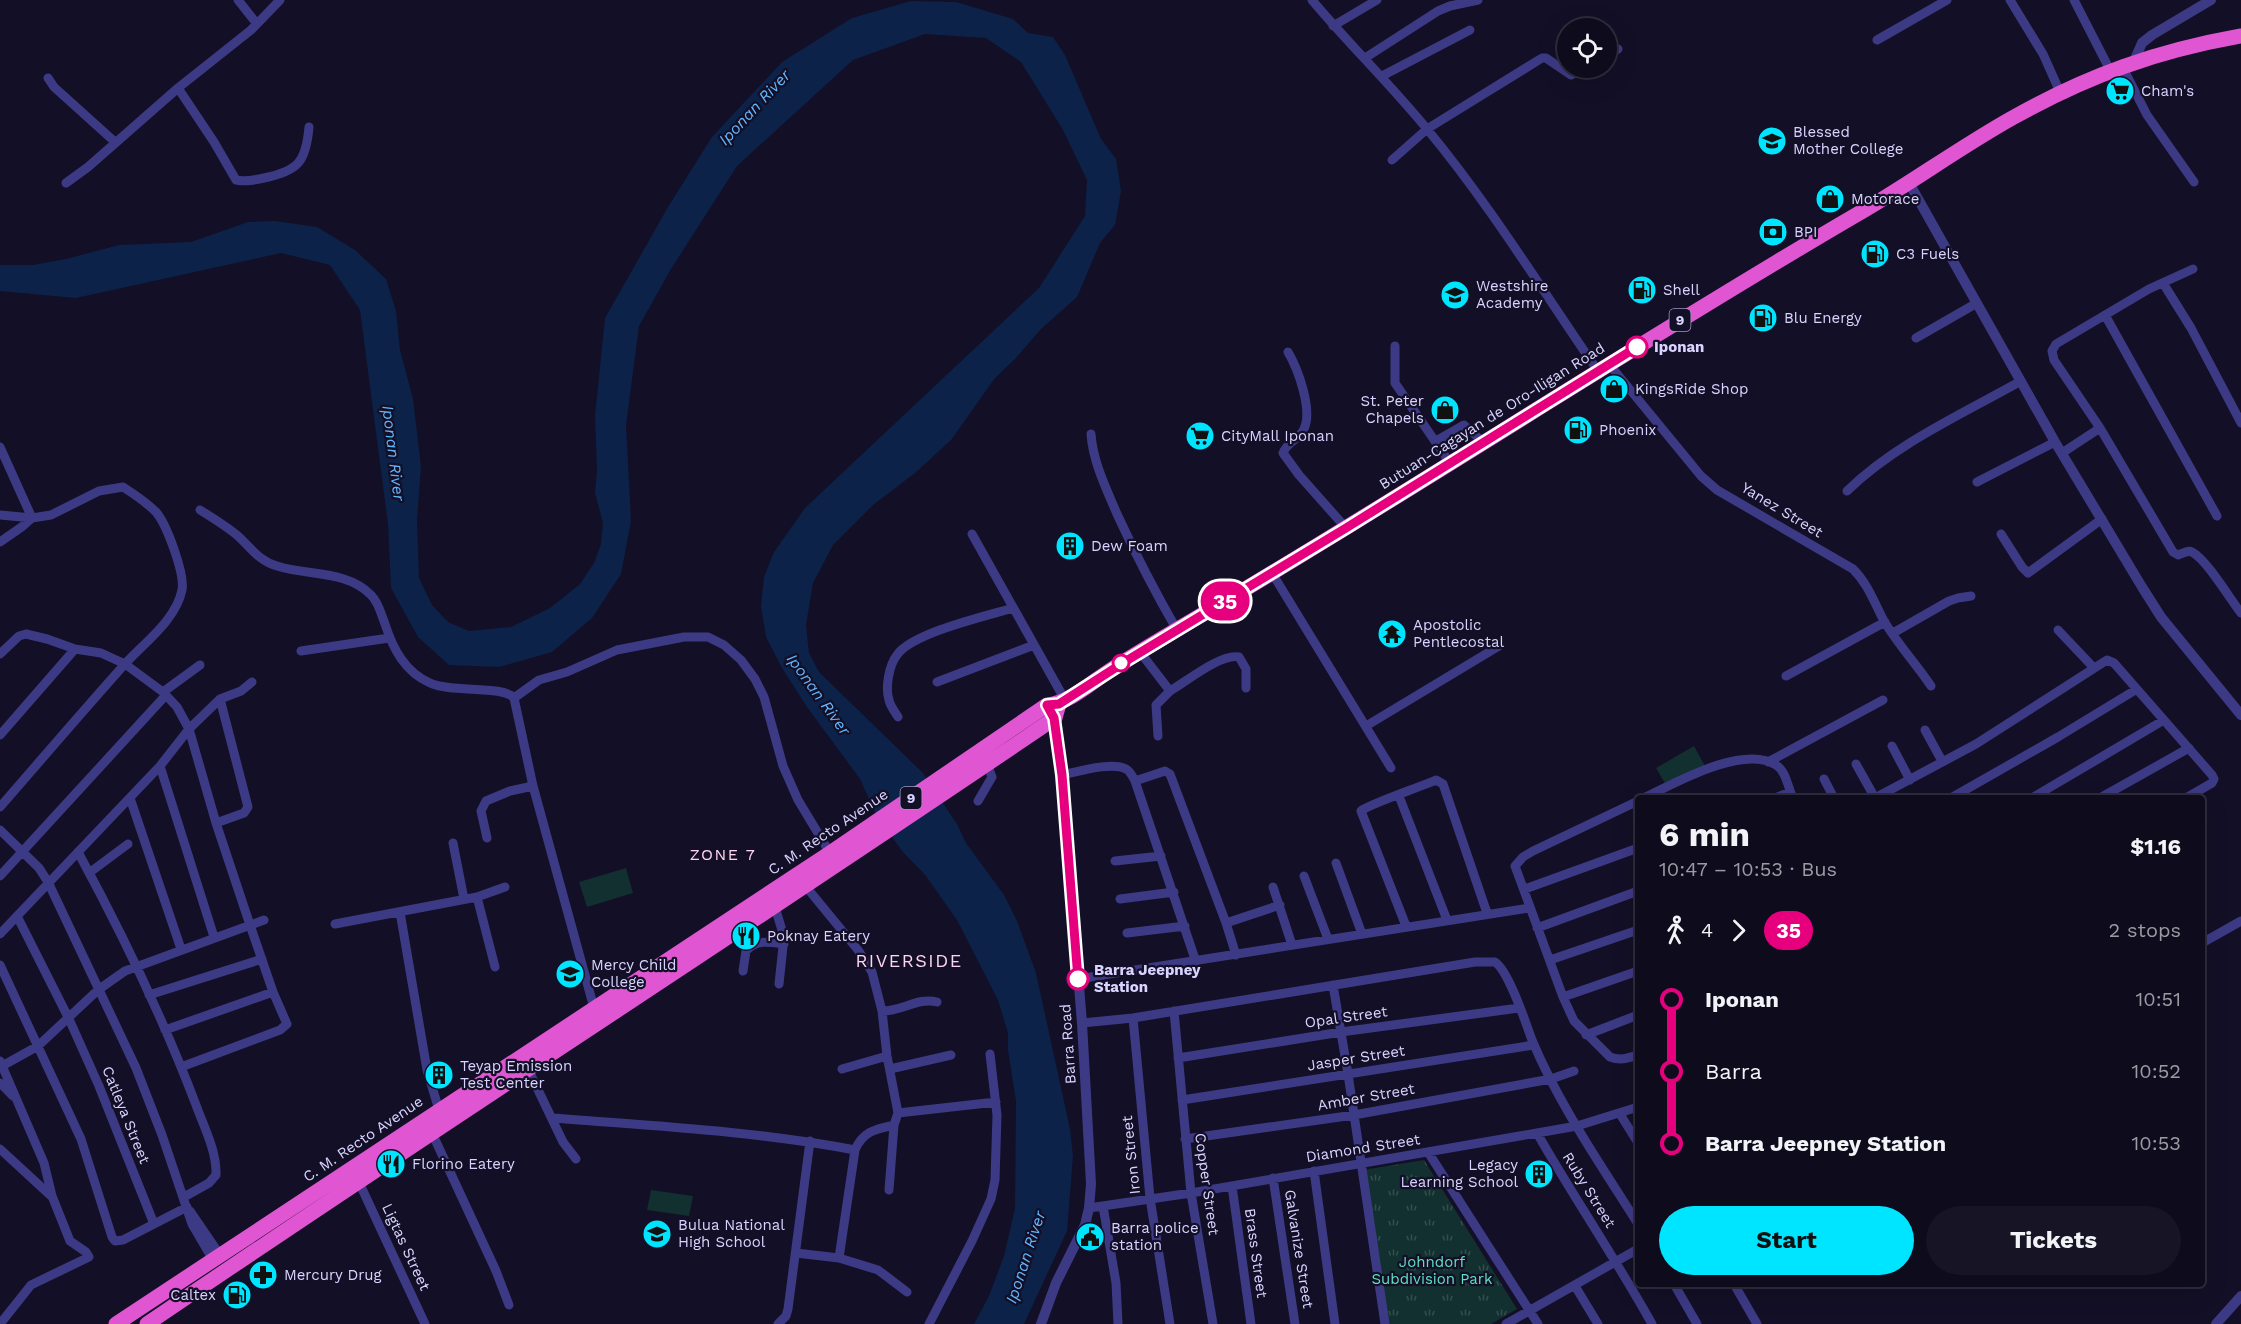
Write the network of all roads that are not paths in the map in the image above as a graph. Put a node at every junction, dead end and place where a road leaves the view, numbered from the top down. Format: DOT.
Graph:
graph roads {
  1 [pos="238,0"];
  2 [pos="280,0"];
  3 [pos="1312,0"];
  4 [pos="1377,0"];
  5 [pos="1479,0"];
  6 [pos="1947,0"];
  7 [pos="2010,0"];
  8 [pos="2074,0"];
  9 [pos="2211,0"];
  10 [pos="256,24"];
  11 [pos="1333,26"];
  12 [pos="1470,30"];
  13 [pos="2241,36"];
  14 [pos="1876,40"];
  15 [pos="1365,58"];
  16 [pos="1557,65"];
  17 [pos="2122,66"];
  18 [pos="1382,76"];
  19 [pos="48,78"];
  20 [pos="178,88"];
  21 [pos="2060,93"];
  22 [pos="309,127"];
  23 [pos="1427,129"];
  24 [pos="115,142"];
  25 [pos="1392,160"];
  26 [pos="1908,181"];
  27 [pos="2194,182"];
  28 [pos="66,183"];
  29 [pos="2193,269"];
  30 [pos="2163,283"];
  31 [pos="1977,303"];
  32 [pos="2105,315"];
  33 [pos="1916,338"];
  34 [pos="1395,346"];
  35 [pos="1288,352"];
  36 [pos="1604,368"];
  37 [pos="2021,381"];
  38 [pos="2241,423"];
  39 [pos="2100,428"];
  40 [pos="1091,434"];
  41 [pos="1436,441"];
  42 [pos="1483,442"];
  43 [pos="2055,442"];
  44 [pos="0,447"];
  45 [pos="2062,453"];
  46 [pos="1450,463"];
  47 [pos="1977,482"];
  48 [pos="1847,491"];
  49 [pos="200,510"];
  50 [pos="0,515"];
  51 [pos="2217,516"];
  52 [pos="32,518"];
  53 [pos="2102,519"];
  54 [pos="1346,528"];
  55 [pos="972,534"];
  56 [pos="2001,534"];
  57 [pos="0,542"];
  58 [pos="1272,573"];
  59 [pos="1971,596"];
  60 [pos="1013,608"];
  61 [pos="2241,613"];
  62 [pos="1885,622"];
  63 [pos="1177,630"];
  64 [pos="2058,630"];
  65 [pos="1893,633"];
  66 [pos="389,638"];
  67 [pos="1034,645"];
  68 [pos="1499,646"];
  69 [pos="75,649"];
  70 [pos="302,651"];
  71 [pos="1140,652"];
  72 [pos="0,654"];
  73 [pos="125,664"];
  74 [pos="200,665"];
  75 [pos="2094,668"];
  76 [pos="1786,676"];
  77 [pos="252,682"];
  78 [pos="937,682"];
  79 [pos="1931,686"];
  80 [pos="1246,688"];
  81 [pos="2137,689"];
  82 [pos="1170,691"];
  83 [pos="165,694"];
  84 [pos="514,698"];
  85 [pos="220,699"];
  86 [pos="1883,700"];
  87 [pos="1056,707"];
  88 [pos="2241,715"];
  89 [pos="898,717"];
  90 [pos="2164,720"];
  91 [pos="1366,726"];
  92 [pos="189,729"];
  93 [pos="1925,729"];
  94 [pos="0,735"];
  95 [pos="1158,736"];
  96 [pos="1892,746"];
  97 [pos="2189,748"];
  98 [pos="1942,761"];
  99 [pos="1768,762"];
  100 [pos="987,764"];
  101 [pos="1856,764"];
  102 [pos="160,766"];
  103 [pos="1391,768"];
  104 [pos="1062,775"];
  105 [pos="1824,779"];
  106 [pos="1910,780"];
  107 [pos="1135,781"];
  108 [pos="533,786"];
  109 [pos="1650,795"];
  110 [pos="1791,795"];
  111 [pos="1832,795"];
  112 [pos="1873,795"];
  113 [pos="1881,795"];
  114 [pos="1956,795"];
  115 [pos="2037,795"];
  116 [pos="2105,795"];
  117 [pos="2191,795"];
  118 [pos="1399,796"];
  119 [pos="130,798"];
  120 [pos="978,801"];
  121 [pos="1635,802"];
  122 [pos="0,807"];
  123 [pos="216,823"];
  124 [pos="0,830"];
  125 [pos="487,838"];
  126 [pos="862,840"];
  127 [pos="453,843"];
  128 [pos="128,844"];
  129 [pos="1635,849"];
  130 [pos="22,851"];
  131 [pos="78,852"];
  132 [pos="830,853"];
  133 [pos="1161,856"];
  134 [pos="1115,861"];
  135 [pos="1336,863"];
  136 [pos="89,873"];
  137 [pos="0,876"];
  138 [pos="1304,876"];
  139 [pos="802,880"];
  140 [pos="48,882"];
  141 [pos="505,887"];
  142 [pos="1273,887"];
  143 [pos="1525,890"];
  144 [pos="1174,892"];
  145 [pos="1635,892"];
  146 [pos="477,897"];
  147 [pos="464,899"];
  148 [pos="1120,899"];
  149 [pos="1280,905"];
  150 [pos="775,907"];
  151 [pos="1530,908"];
  152 [pos="400,912"];
  153 [pos="1487,913"];
  154 [pos="17,916"];
  155 [pos="264,920"];
  156 [pos="1447,920"];
  157 [pos="2241,921"];
  158 [pos="1226,923"];
  159 [pos="334,924"];
  160 [pos="250,925"];
  161 [pos="1185,926"];
  162 [pos="1406,926"];
  163 [pos="1537,928"];
  164 [pos="1635,931"];
  165 [pos="1127,933"];
  166 [pos="0,934"];
  167 [pos="1362,934"];
  168 [pos="214,937"];
  169 [pos="1328,939"];
  170 [pos="2205,941"];
  171 [pos="784,944"];
  172 [pos="1292,945"];
  173 [pos="181,949"];
  174 [pos="1236,955"];
  175 [pos="262,959"];
  176 [pos="1550,960"];
  177 [pos="1196,962"];
  178 [pos="0,965"];
  179 [pos="135,966"];
  180 [pos="495,967"];
  181 [pos="743,971"];
  182 [pos="1635,972"];
  183 [pos="1078,979"];
  184 [pos="779,984"];
  185 [pos="1333,985"];
  186 [pos="98,990"];
  187 [pos="273,993"];
  188 [pos="149,995"];
  189 [pos="1563,997"];
  190 [pos="937,1002"];
  191 [pos="594,1008"];
  192 [pos="1519,1008"];
  193 [pos="882,1011"];
  194 [pos="1173,1011"];
  195 [pos="1635,1016"];
  196 [pos="1133,1018"];
  197 [pos="69,1019"];
  198 [pos="1082,1023"];
  199 [pos="165,1030"];
  200 [pos="1341,1032"];
  201 [pos="1586,1035"];
  202 [pos="1534,1045"];
  203 [pos="39,1046"];
  204 [pos="990,1054"];
  205 [pos="951,1055"];
  206 [pos="1635,1055"];
  207 [pos="887,1056"];
  208 [pos="1178,1058"];
  209 [pos="1,1063"];
  210 [pos="181,1067"];
  211 [pos="842,1069"];
  212 [pos="890,1069"];
  213 [pos="528,1070"];
  214 [pos="1574,1071"];
  215 [pos="1348,1074"];
  216 [pos="1551,1079"];
  217 [pos="0,1083"];
  218 [pos="17,1100"];
  219 [pos="1182,1100"];
  220 [pos="996,1102"];
  221 [pos="1635,1108"];
  222 [pos="439,1110"];
  223 [pos="898,1113"];
  224 [pos="1620,1114"];
  225 [pos="1354,1115"];
  226 [pos="553,1118"];
  227 [pos="894,1125"];
  228 [pos="1577,1126"];
  229 [pos="432,1133"];
  230 [pos="1537,1133"];
  231 [pos="1635,1138"];
  232 [pos="1185,1139"];
  233 [pos="810,1141"];
  234 [pos="0,1149"];
  235 [pos="855,1150"];
  236 [pos="1428,1152"];
  237 [pos="576,1159"];
  238 [pos="1360,1163"];
  239 [pos="352,1168"];
  240 [pos="1314,1171"];
  241 [pos="1273,1178"];
  242 [pos="360,1182"];
  243 [pos="1232,1186"];
  244 [pos="889,1190"];
  245 [pos="1191,1193"];
  246 [pos="52,1196"];
  247 [pos="184,1197"];
  248 [pos="1150,1198"];
  249 [pos="1103,1206"];
  250 [pos="187,1207"];
  251 [pos="1089,1208"];
  252 [pos="1635,1219"];
  253 [pos="154,1224"];
  254 [pos="1635,1250"];
  255 [pos="796,1253"];
  256 [pos="216,1258"];
  257 [pos="839,1258"];
  258 [pos="1617,1261"];
  259 [pos="1575,1286"];
  260 [pos="1676,1287"];
  261 [pos="1736,1287"];
  262 [pos="907,1292"];
  263 [pos="2241,1296"];
  264 [pos="508,1305"];
  265 [pos="1530,1312"];
  266 [pos="0,1324"];
  267 [pos="116,1324"];
  268 [pos="147,1324"];
  269 [pos="425,1324"];
  270 [pos="778,1324"];
  271 [pos="929,1324"];
  272 [pos="1041,1324"];
  273 [pos="1118,1324"];
  274 [pos="1170,1324"];
  275 [pos="1213,1324"];
  276 [pos="1251,1324"];
  277 [pos="1295,1324"];
  278 [pos="1335,1324"];
  279 [pos="1385,1324"];
  280 [pos="1506,1324"];
  281 [pos="1538,1324"];
  282 [pos="1598,1324"];
  283 [pos="1652,1324"];
  284 [pos="1697,1324"];
  285 [pos="1757,1324"];
  286 [pos="2216,1324"];
  1 -- 10 [label="street"];
  2 -- 10 [label="street"];
  3 -- 11 [label="street, Yanez Street"];
  4 -- 11 [label="street"];
  5 -- 15 [label="street"];
  6 -- 14 [label="street"];
  7 -- 21 [label="street"];
  8 -- 17 [label="street"];
  9 -- 17 [label="street"];
  10 -- 20 [label="street"];
  11 -- 15 [label="street, Yanez Street"];
  12 -- 18 [label="street"];
  13 -- 17 [label="highway, Butuan-Cagayan de Oro-Iligan Road / 9"];
  15 -- 18 [label="street, Yanez Street"];
  16 -- 23 [label="street"];
  17 -- 21 [label="highway, Butuan-Cagayan de Oro-Iligan Road / 9"];
  17 -- 27 [label="street"];
  18 -- 23 [label="street, Yanez Street"];
  19 -- 24 [label="street"];
  20 -- 22 [label="street"];
  20 -- 24 [label="street"];
  21 -- 26 [label="highway, Butuan-Cagayan de Oro-Iligan Road / 9"];
  23 -- 25 [label="street"];
  23 -- 36 [label="street, Yanez Street"];
  24 -- 28 [label="street"];
  26 -- 31 [label="street"];
  26 -- 36 [label="highway, Butuan-Cagayan de Oro-Iligan Road / 9"];
  29 -- 30 [label="street"];
  30 -- 32 [label="street"];
  30 -- 38 [label="street"];
  31 -- 33 [label="street"];
  31 -- 37 [label="street"];
  32 -- 39 [label="street"];
  32 -- 51 [label="street"];
  34 -- 41 [label="street"];
  35 -- 54 [label="street"];
  36 -- 42 [label="highway, Butuan-Cagayan de Oro-Iligan Road / 9"];
  36 -- 62 [label="street, Yanez Street"];
  37 -- 43 [label="street"];
  37 -- 48 [label="street"];
  39 -- 45 [label="street"];
  39 -- 61 [label="street"];
  40 -- 63 [label="street"];
  41 -- 42 [label="street"];
  41 -- 46 [label="street"];
  42 -- 46 [label="highway, Butuan-Cagayan de Oro-Iligan Road / 9"];
  43 -- 45 [label="street"];
  43 -- 47 [label="street"];
  44 -- 52 [label="street"];
  45 -- 53 [label="street"];
  46 -- 54 [label="highway, Butuan-Cagayan de Oro-Iligan Road / 9"];
  49 -- 66 [label="street"];
  50 -- 52 [label="street"];
  52 -- 57 [label="street"];
  52 -- 73 [label="street"];
  53 -- 56 [label="street"];
  53 -- 88 [label="street"];
  54 -- 58 [label="highway, Butuan-Cagayan de Oro-Iligan Road / 9"];
  55 -- 60 [label="street"];
  58 -- 63 [label="highway, Butuan-Cagayan de Oro-Iligan Road / 9"];
  58 -- 91 [label="street"];
  59 -- 65 [label="street"];
  60 -- 67 [label="street"];
  60 -- 89 [label="street"];
  62 -- 65 [label="street, Yanez Street"];
  62 -- 76 [label="street"];
  63 -- 71 [label="highway, Butuan-Cagayan de Oro-Iligan Road / 9"];
  64 -- 75 [label="street"];
  65 -- 79 [label="street, Yanez Street"];
  66 -- 70 [label="street"];
  66 -- 84 [label="street"];
  67 -- 78 [label="street"];
  67 -- 87 [label="street"];
  68 -- 91 [label="street"];
  69 -- 72 [label="street"];
  69 -- 73 [label="street"];
  69 -- 94 [label="street"];
  71 -- 82 [label="street"];
  71 -- 87 [label="highway, Butuan-Cagayan de Oro-Iligan Road / 9"];
  73 -- 83 [label="street"];
  73 -- 122 [label="street"];
  74 -- 83 [label="street"];
  75 -- 81 [label="street"];
  75 -- 98 [label="street"];
  77 -- 85 [label="street"];
  80 -- 82 [label="street"];
  81 -- 90 [label="street"];
  81 -- 114 [label="street"];
  82 -- 95 [label="street"];
  83 -- 92 [label="street"];
  83 -- 130 [label="street"];
  84 -- 108 [label="street"];
  84 -- 132 [label="street"];
  85 -- 92 [label="street"];
  85 -- 123 [label="street"];
  86 -- 99 [label="street"];
  87 -- 100 [label="highway, C. M. Recto Avenue / 9"];
  87 -- 104 [label="street, Barra Road"];
  87 -- 126 [label="highway, C. M. Recto Avenue / 9"];
  90 -- 97 [label="street"];
  90 -- 115 [label="street"];
  91 -- 103 [label="street"];
  92 -- 102 [label="street"];
  92 -- 123 [label="street"];
  93 -- 98 [label="street"];
  96 -- 106 [label="street"];
  97 -- 116 [label="street"];
  97 -- 117 [label="street"];
  98 -- 106 [label="street"];
  99 -- 109 [label="street"];
  99 -- 110 [label="street"];
  100 -- 120 [label="street"];
  100 -- 126 [label="highway, C. M. Recto Avenue / 9"];
  101 -- 112 [label="street"];
  102 -- 119 [label="street"];
  102 -- 168 [label="street"];
  104 -- 107 [label="street"];
  104 -- 183 [label="street, Barra Road"];
  105 -- 111 [label="street"];
  106 -- 113 [label="street"];
  107 -- 133 [label="street"];
  107 -- 158 [label="street"];
  108 -- 125 [label="street"];
  108 -- 191 [label="street"];
  118 -- 153 [label="street"];
  118 -- 156 [label="street"];
  118 -- 162 [label="street"];
  119 -- 131 [label="street"];
  119 -- 173 [label="street"];
  121 -- 143 [label="street"];
  123 -- 160 [label="street"];
  124 -- 130 [label="street"];
  126 -- 132 [label="highway, C. M. Recto Avenue / 9"];
  126 -- 139 [label="highway, C. M. Recto Avenue / 9"];
  127 -- 147 [label="street"];
  128 -- 136 [label="street"];
  129 -- 143 [label="street"];
  130 -- 137 [label="street"];
  130 -- 140 [label="street"];
  131 -- 136 [label="street"];
  131 -- 140 [label="street"];
  132 -- 139 [label="highway, C. M. Recto Avenue / 9"];
  133 -- 134 [label="street"];
  133 -- 144 [label="street"];
  135 -- 167 [label="street"];
  136 -- 179 [label="street"];
  138 -- 169 [label="street"];
  139 -- 150 [label="highway, C. M. Recto Avenue / 9"];
  139 -- 191 [label="highway, C. M. Recto Avenue / 9"];
  139 -- 193 [label="street"];
  140 -- 154 [label="street"];
  140 -- 186 [label="street"];
  141 -- 146 [label="street"];
  142 -- 149 [label="street"];
  143 -- 151 [label="street"];
  144 -- 148 [label="street"];
  144 -- 161 [label="street"];
  145 -- 163 [label="street"];
  146 -- 147 [label="street"];
  146 -- 180 [label="street"];
  147 -- 152 [label="street"];
  149 -- 158 [label="street"];
  149 -- 172 [label="street"];
  150 -- 171 [label="street"];
  150 -- 213 [label="highway, C. M. Recto Avenue / 9"];
  151 -- 153 [label="street"];
  151 -- 163 [label="street"];
  152 -- 159 [label="street"];
  152 -- 222 [label="street"];
  153 -- 156 [label="street"];
  154 -- 166 [label="street"];
  154 -- 197 [label="street, Catleya Street"];
  155 -- 160 [label="street"];
  156 -- 162 [label="street"];
  157 -- 170 [label="street"];
  158 -- 174 [label="street"];
  160 -- 168 [label="street"];
  160 -- 175 [label="street"];
  161 -- 165 [label="street"];
  161 -- 177 [label="street"];
  162 -- 167 [label="street"];
  163 -- 176 [label="street"];
  164 -- 176 [label="street"];
  167 -- 169 [label="street"];
  168 -- 173 [label="street"];
  169 -- 172 [label="street"];
  171 -- 181 [label="street"];
  171 -- 184 [label="street"];
  172 -- 174 [label="street"];
  173 -- 179 [label="street"];
  174 -- 177 [label="street"];
  175 -- 187 [label="street"];
  175 -- 188 [label="street"];
  176 -- 189 [label="street"];
  177 -- 183 [label="street"];
  178 -- 203 [label="street"];
  179 -- 186 [label="street"];
  179 -- 188 [label="street"];
  182 -- 189 [label="street"];
  183 -- 198 [label="street, Barra Road"];
  185 -- 192 [label="street"];
  185 -- 194 [label="street"];
  185 -- 200 [label="street"];
  186 -- 197 [label="street"];
  186 -- 247 [label="street"];
  187 -- 199 [label="street"];
  187 -- 210 [label="street"];
  188 -- 199 [label="street"];
  189 -- 201 [label="street"];
  190 -- 193 [label="street"];
  191 -- 222 [label="highway, C. M. Recto Avenue / 9"];
  192 -- 200 [label="street, Opal Street"];
  192 -- 202 [label="street"];
  193 -- 207 [label="street"];
  194 -- 196 [label="street"];
  194 -- 208 [label="street, Copper Street"];
  195 -- 201 [label="street"];
  196 -- 198 [label="street"];
  196 -- 248 [label="street, Iron Street"];
  197 -- 203 [label="street"];
  197 -- 253 [label="street, Catleya Street"];
  198 -- 251 [label="street, Barra Road"];
  199 -- 210 [label="street"];
  200 -- 208 [label="street, Opal Street"];
  200 -- 215 [label="street"];
  201 -- 206 [label="street"];
  202 -- 215 [label="street, Jasper Street"];
  202 -- 216 [label="street"];
  203 -- 209 [label="street"];
  203 -- 253 [label="street"];
  204 -- 220 [label="street"];
  205 -- 212 [label="street"];
  207 -- 211 [label="street"];
  207 -- 212 [label="street"];
  208 -- 219 [label="street, Copper Street"];
  209 -- 218 [label="street"];
  210 -- 247 [label="street"];
  212 -- 223 [label="street"];
  213 -- 226 [label="street"];
  213 -- 229 [label="highway, C. M. Recto Avenue / 9"];
  214 -- 216 [label="street, Amber Street"];
  215 -- 219 [label="street, Jasper Street"];
  215 -- 225 [label="street"];
  216 -- 225 [label="street, Amber Street"];
  216 -- 228 [label="street"];
  217 -- 218 [label="street"];
  218 -- 246 [label="street"];
  219 -- 232 [label="street, Copper Street"];
  220 -- 223 [label="street"];
  220 -- 271 [label="street"];
  221 -- 224 [label="street, Diamond Street"];
  222 -- 239 [label="highway, C. M. Recto Avenue / 9"];
  223 -- 227 [label="street"];
  224 -- 228 [label="street, Diamond Street"];
  224 -- 231 [label="street"];
  225 -- 232 [label="street, Amber Street"];
  225 -- 238 [label="street"];
  226 -- 233 [label="street"];
  226 -- 237 [label="street"];
  227 -- 235 [label="street"];
  227 -- 244 [label="street"];
  228 -- 230 [label="street, Diamond Street"];
  228 -- 252 [label="street"];
  229 -- 242 [label="highway, C. M. Recto Avenue / 9"];
  229 -- 264 [label="street"];
  230 -- 236 [label="street, Diamond Street"];
  230 -- 258 [label="street, Ruby Street"];
  232 -- 245 [label="street, Copper Street"];
  233 -- 235 [label="street"];
  233 -- 255 [label="street"];
  234 -- 246 [label="street"];
  235 -- 257 [label="street"];
  236 -- 238 [label="street, Diamond Street"];
  236 -- 265 [label="street"];
  238 -- 240 [label="street, Diamond Street"];
  238 -- 279 [label="street"];
  239 -- 242 [label="street, Ligtas Street"];
  239 -- 256 [label="highway, C. M. Recto Avenue / 9"];
  240 -- 241 [label="street, Diamond Street"];
  240 -- 278 [label="street"];
  241 -- 243 [label="street, Diamond Street"];
  241 -- 277 [label="street, Galvanize Street"];
  242 -- 268 [label="highway, C. M. Recto Avenue / 9"];
  242 -- 269 [label="street, Ligtas Street"];
  243 -- 245 [label="street, Diamond Street"];
  243 -- 276 [label="street, Brass Street"];
  245 -- 248 [label="street, Diamond Street"];
  245 -- 275 [label="street, Copper Street"];
  246 -- 266 [label="street"];
  247 -- 250 [label="street"];
  248 -- 249 [label="street, Diamond Street"];
  248 -- 274 [label="street, Iron Street"];
  249 -- 251 [label="street, Diamond Street"];
  249 -- 273 [label="street"];
  250 -- 253 [label="street"];
  250 -- 256 [label="street"];
  251 -- 272 [label="street, Barra Road"];
  254 -- 258 [label="street"];
  255 -- 257 [label="street"];
  255 -- 270 [label="street"];
  256 -- 267 [label="highway, C. M. Recto Avenue / 9"];
  257 -- 262 [label="street"];
  258 -- 259 [label="street"];
  258 -- 283 [label="street, Ruby Street"];
  259 -- 265 [label="street"];
  259 -- 282 [label="street"];
  260 -- 284 [label="street"];
  261 -- 285 [label="street"];
  263 -- 286 [label="street"];
  265 -- 280 [label="street"];
  265 -- 281 [label="street"];
}
